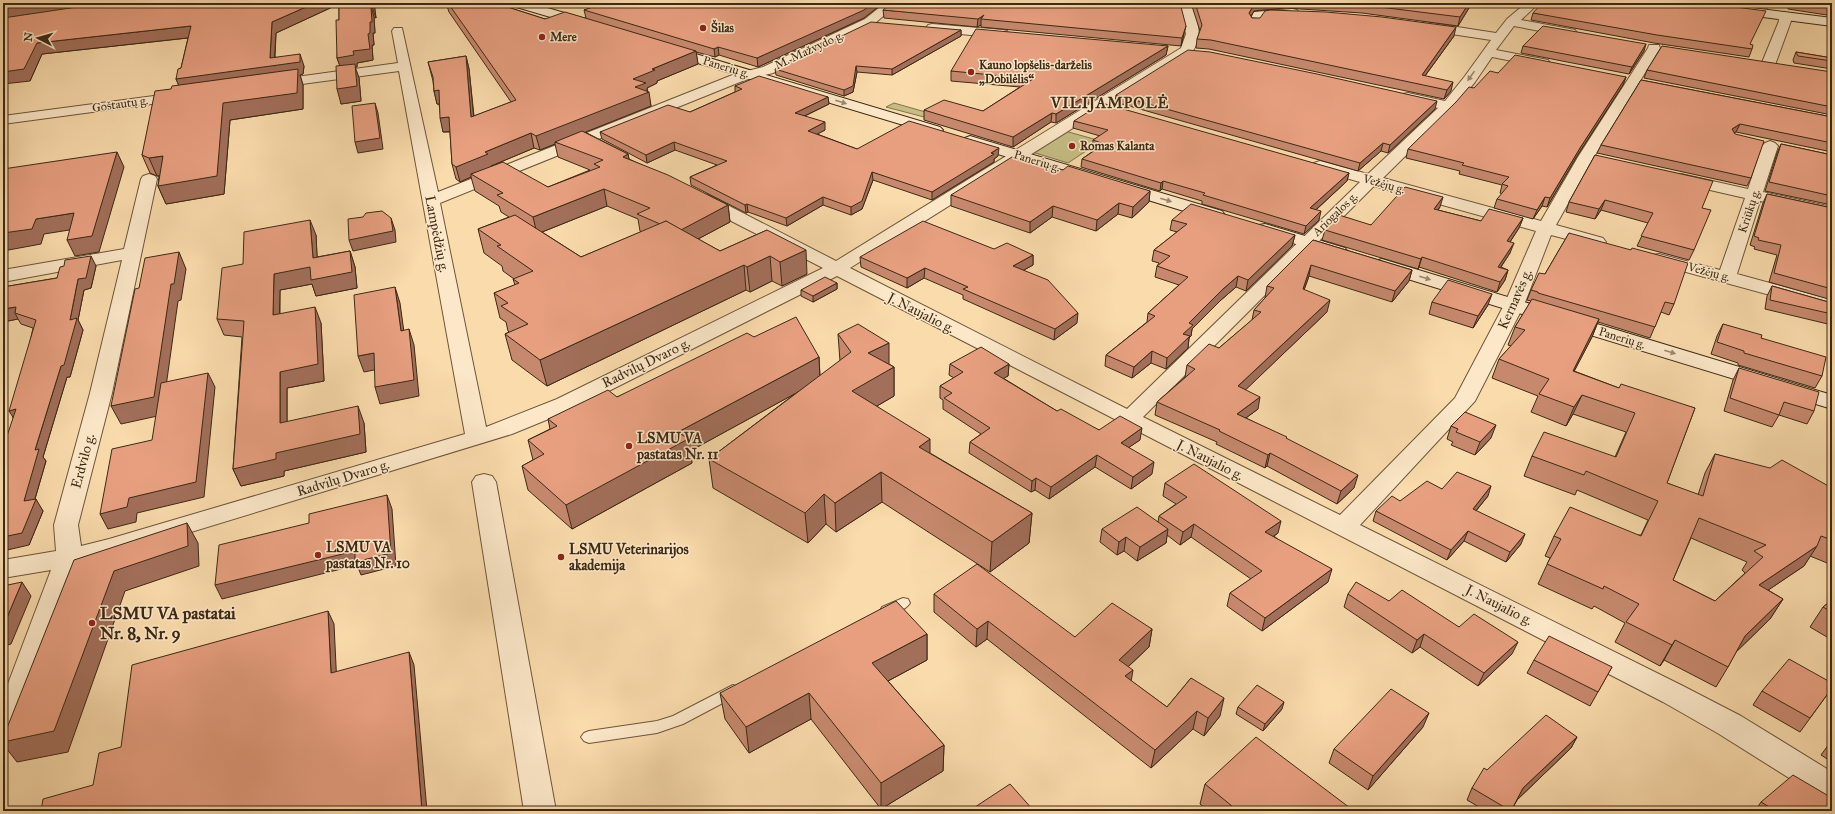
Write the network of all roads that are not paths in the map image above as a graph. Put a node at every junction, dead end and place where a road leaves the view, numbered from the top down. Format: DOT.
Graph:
graph roads {
  1 [pos="517,3"];
  2 [pos="892,3"];
  3 [pos="1185,3"];
  4 [pos="1533,3"];
  5 [pos="1686,3"];
  6 [pos="1306,14"];
  7 [pos="1784,16"];
  8 [pos="869,22"];
  9 [pos="1255,22"];
  10 [pos="1511,22"];
  11 [pos="1832,22"];
  12 [pos="884,24"];
  13 [pos="1413,24"];
  14 [pos="922,27"];
  15 [pos="600,28"];
  16 [pos="398,31"];
  17 [pos="1014,35"];
  18 [pos="1586,35"];
  19 [pos="1499,37"];
  20 [pos="659,47"];
  21 [pos="1654,48"];
  22 [pos="1163,49"];
  23 [pos="1186,51"];
  24 [pos="1488,52"];
  25 [pos="1202,53"];
  26 [pos="1752,63"];
  27 [pos="1768,65"];
  28 [pos="404,66"];
  29 [pos="1557,66"];
  30 [pos="1782,67"];
  31 [pos="750,74"];
  32 [pos="257,86"];
  33 [pos="196,94"];
  34 [pos="1394,94"];
  35 [pos="1099,104"];
  36 [pos="1448,106"];
  37 [pos="1122,110"];
  38 [pos="3,120"];
  39 [pos="584,138"];
  40 [pos="1771,146"];
  41 [pos="612,153"];
  42 [pos="1016,155"];
  43 [pos="1303,161"];
  44 [pos="1662,174"];
  45 [pos="149,179"];
  46 [pos="1370,181"];
  47 [pos="682,189"];
  48 [pos="1754,195"];
  49 [pos="431,201"];
  50 [pos="1832,212"];
  51 [pos="1229,218"];
  52 [pos="1252,225"];
  53 [pos="1545,229"];
  54 [pos="1307,242"];
  55 [pos="1613,247"];
  56 [pos="131,253"];
  57 [pos="1643,255"];
  58 [pos="836,269"];
  59 [pos="3,276"];
  60 [pos="1726,277"];
  61 [pos="1514,305"];
  62 [pos="1832,306"];
  63 [pos="1832,402"];
  64 [pos="1129,419"];
  65 [pos="477,438"];
  66 [pos="484,482"];
  67 [pos="1344,527"];
  68 [pos="69,558"];
  69 [pos="3,569"];
  70 [pos="903,603"];
  71 [pos="871,619"];
  72 [pos="746,685"];
  73 [pos="3,736"];
  74 [pos="589,737"];
  75 [pos="1832,788"];
  76 [pos="540,811"];
  1 -- 15 [label="street"];
  2 -- 8 [label="street, M. Mažvydo g."];
  3 -- 23 [label="street"];
  4 -- 10 [label="street, Ariogalos g."];
  5 -- 7 [label="street"];
  6 -- 9 [label="street"];
  7 -- 11 [label="street"];
  7 -- 27 [label="street"];
  8 -- 12 [label="street"];
  8 -- 31 [label="street, M. Mažvydo g."];
  10 -- 18 [label="street"];
  10 -- 19 [label="street, Ariogalos g."];
  13 -- 19 [label="street"];
  14 -- 17 [label="street"];
  16 -- 28 [label="street, Lampėdžių g."];
  19 -- 24 [label="street, Ariogalos g."];
  20 -- 31 [label="street, Panerių g."];
  21 -- 53 [label="street, Kernavės g."];
  22 -- 23 [label="street"];
  23 -- 25 [label="street"];
  23 -- 35 [label="street, Radvilų Dvaro g."];
  24 -- 29 [label="street"];
  24 -- 36 [label="street, Ariogalos g., one-way"];
  26 -- 27 [label="street"];
  27 -- 30 [label="street"];
  28 -- 32 [label="street"];
  28 -- 49 [label="street, Lampėdžių g."];
  31 -- 39 [label="street, M. Mažvydo g."];
  31 -- 42 [label="street, Panerių g., one-way"];
  33 -- 38 [label="street, Goštautų g."];
  34 -- 36 [label="street"];
  35 -- 37 [label="street"];
  35 -- 42 [label="street, Radvilų Dvaro g."];
  36 -- 46 [label="street, Ariogalos g."];
  39 -- 41 [label="street"];
  39 -- 49 [label="street, M. Mažvydo g."];
  40 -- 48 [label="street, Kriūkų g."];
  42 -- 51 [label="street, Panerių g., one-way"];
  42 -- 58 [label="street, Radvilų Dvaro g."];
  43 -- 46 [label="street, Vežėjų g."];
  44 -- 48 [label="street"];
  45 -- 56 [label="street, Erdvilo g."];
  46 -- 53 [label="street, Vežėjų g."];
  46 -- 54 [label="street, Ariogalos g."];
  47 -- 58 [label="street, J. Naujalio g."];
  48 -- 50 [label="street"];
  48 -- 60 [label="street, Kriūkų g."];
  49 -- 65 [label="street, Lampėdžių g."];
  52 -- 54 [label="street, Panerių g."];
  53 -- 55 [label="street, Vežėjų g."];
  53 -- 61 [label="street, Kernavės g."];
  54 -- 61 [label="street, Panerių g., one-way"];
  54 -- 64 [label="street, Ariogalos g."];
  56 -- 59 [label="street"];
  56 -- 68 [label="street, Erdvilo g."];
  57 -- 60 [label="street, Vežėjų g."];
  58 -- 64 [label="street, J. Naujalio g."];
  58 -- 65 [label="street, Radvilų Dvaro g."];
  60 -- 62 [label="street, Vežėjų g."];
  61 -- 63 [label="street, Panerių g., one-way"];
  61 -- 67 [label="street, Kernavės g."];
  64 -- 67 [label="street, J. Naujalio g."];
  65 -- 68 [label="street, Radvilų Dvaro g."];
  66 -- 76 [label="street"];
  67 -- 75 [label="street, J. Naujalio g."];
  68 -- 69 [label="street, Radvilų Dvaro g."];
  68 -- 73 [label="street, Erdvilo g."];
  70 -- 71 [label="lane"];
  72 -- 74 [label="lane"];
}
